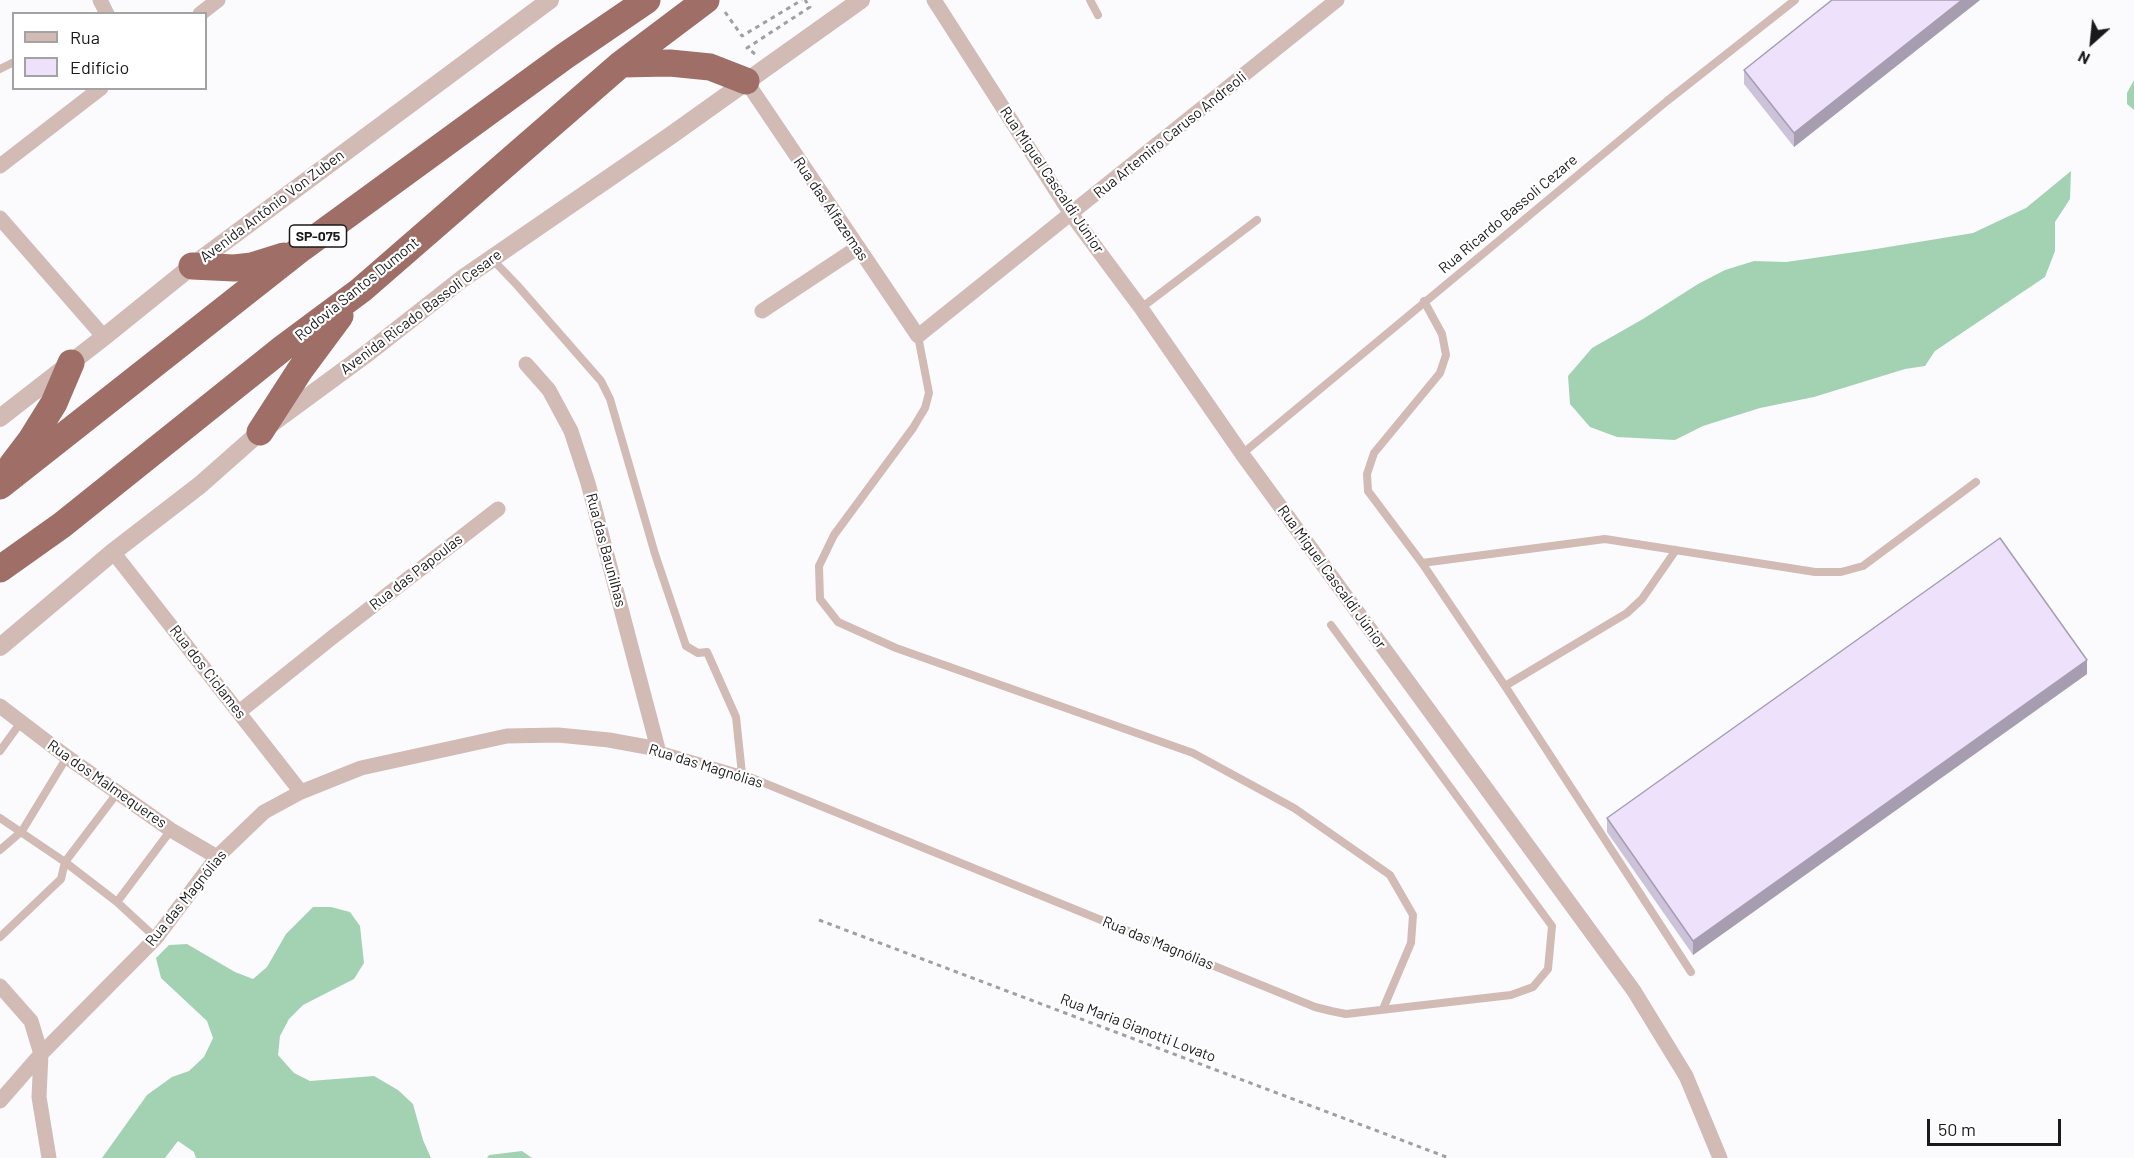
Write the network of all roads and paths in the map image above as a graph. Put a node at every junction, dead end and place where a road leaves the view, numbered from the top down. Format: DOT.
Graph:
graph roads {
  1 [pos="218,0"];
  2 [pos="550,0"];
  3 [pos="647,0"];
  4 [pos="803,0"];
  5 [pos="861,0"];
  6 [pos="934,0"];
  7 [pos="1090,0"];
  8 [pos="1337,0"];
  9 [pos="1795,0"];
  10 [pos="715,5"];
  11 [pos="203,12"];
  12 [pos="1098,15"];
  13 [pos="621,64"];
  14 [pos="768,64"];
  15 [pos="746,81"];
  16 [pos="98,90"];
  17 [pos="0,166"];
  18 [pos="1071,214"];
  19 [pos="0,218"];
  20 [pos="1257,220"];
  21 [pos="302,248"];
  22 [pos="857,248"];
  23 [pos="490,258"];
  24 [pos="192,266"];
  25 [pos="361,290"];
  26 [pos="1424,301"];
  27 [pos="1141,308"];
  28 [pos="762,310"];
  29 [pos="918,336"];
  30 [pos="104,337"];
  31 [pos="71,363"];
  32 [pos="526,364"];
  33 [pos="0,418"];
  34 [pos="260,432"];
  35 [pos="1242,454"];
  36 [pos="0,478"];
  37 [pos="1976,482"];
  38 [pos="0,486"];
  39 [pos="498,509"];
  40 [pos="1676,550"];
  41 [pos="113,552"];
  42 [pos="1422,563"];
  43 [pos="0,569"];
  44 [pos="1331,625"];
  45 [pos="0,647"];
  46 [pos="1505,686"];
  47 [pos="0,706"];
  48 [pos="239,712"];
  49 [pos="21,722"];
  50 [pos="658,749"];
  51 [pos="0,751"];
  52 [pos="67,757"];
  53 [pos="742,774"];
  54 [pos="118,792"];
  55 [pos="301,792"];
  56 [pos="0,818"];
  57 [pos="171,830"];
  58 [pos="22,831"];
  59 [pos="0,850"];
  60 [pos="217,857"];
  61 [pos="65,862"];
  62 [pos="117,902"];
  63 [pos="819,920"];
  64 [pos="0,937"];
  65 [pos="156,938"];
  66 [pos="1691,972"];
  67 [pos="0,986"];
  68 [pos="1383,1010"];
  69 [pos="41,1053"];
  70 [pos="0,1101"];
  71 [pos="49,1158"];
  72 [pos="1449,1158"];
  73 [pos="1720,1158"];
  1 -- 11 [label="street"];
  2 -- 24 [label="street, Avenida Antônio Von Zuben"];
  3 -- 21 [label="highway, SP-075"];
  4 -- 10 [label="path"];
  4 -- 14 [label="path"];
  5 -- 14 [label="street, Avenida Ricado Bassoli Cesare"];
  6 -- 18 [label="street, Rua Miguel Cascaldi Júnior"];
  7 -- 12 [label="lane"];
  8 -- 18 [label="street, Rua Artemiro Caruso Andreoli"];
  9 -- 26 [label="lane, Rua Ricardo Bassoli Cezare"];
  10 -- 13 [label="highway, Rodovia Santos Dumont"];
  13 -- 15 [label="highway"];
  13 -- 25 [label="highway, Rodovia Santos Dumont"];
  14 -- 15 [label="street, Avenida Ricado Bassoli Cesare"];
  15 -- 22 [label="street, Rua das Alfazemas"];
  15 -- 23 [label="street, Avenida Ricado Bassoli Cesare"];
  16 -- 17 [label="street"];
  18 -- 27 [label="street, Rua Miguel Cascaldi Júnior"];
  18 -- 29 [label="street, Rua Artemiro Caruso Andreoli"];
  19 -- 30 [label="street"];
  20 -- 27 [label="lane"];
  21 -- 24 [label="highway"];
  21 -- 38 [label="highway, SP-075"];
  22 -- 28 [label="street"];
  22 -- 29 [label="street, Rua das Alfazemas"];
  23 -- 34 [label="street, Avenida Ricado Bassoli Cesare"];
  23 -- 53 [label="lane"];
  24 -- 30 [label="street, Avenida Antônio Von Zuben"];
  25 -- 34 [label="highway"];
  25 -- 43 [label="highway, Rodovia Santos Dumont"];
  26 -- 35 [label="lane, Rua Ricardo Bassoli Cezare"];
  26 -- 42 [label="lane"];
  27 -- 35 [label="street, Rua Miguel Cascaldi Júnior"];
  29 -- 68 [label="lane"];
  30 -- 31 [label="street, Avenida Antônio Von Zuben"];
  31 -- 33 [label="street, Avenida Antônio Von Zuben"];
  31 -- 36 [label="highway"];
  32 -- 50 [label="street, Rua das Baunilhas"];
  34 -- 41 [label="street, Avenida Ricado Bassoli Cesare"];
  35 -- 73 [label="street, Rua Miguel Cascaldi Júnior"];
  37 -- 40 [label="lane"];
  39 -- 48 [label="street, Rua das Papoulas"];
  40 -- 42 [label="lane"];
  40 -- 46 [label="lane"];
  41 -- 45 [label="street, Avenida Ricado Bassoli Cesare"];
  41 -- 48 [label="street, Rua dos Ciclames"];
  42 -- 46 [label="lane"];
  44 -- 68 [label="lane, Rua das Magnólias"];
  46 -- 66 [label="lane"];
  47 -- 49 [label="street, Rua dos Malmequeres"];
  48 -- 55 [label="street, Rua dos Ciclames"];
  49 -- 51 [label="lane"];
  49 -- 52 [label="street, Rua dos Malmequeres"];
  50 -- 53 [label="lane, Rua das Magnólias"];
  50 -- 55 [label="street, Rua das Magnólias"];
  52 -- 54 [label="street, Rua dos Malmequeres"];
  52 -- 58 [label="lane"];
  53 -- 68 [label="lane, Rua das Magnólias"];
  54 -- 57 [label="street, Rua dos Malmequeres"];
  54 -- 61 [label="lane"];
  55 -- 60 [label="street, Rua das Magnólias"];
  56 -- 58 [label="lane"];
  57 -- 60 [label="street, Rua dos Malmequeres"];
  57 -- 62 [label="lane"];
  58 -- 59 [label="lane"];
  58 -- 61 [label="lane"];
  60 -- 65 [label="street, Rua das Magnólias"];
  61 -- 62 [label="lane"];
  61 -- 64 [label="lane"];
  62 -- 65 [label="lane"];
  63 -- 72 [label="path, Rua Maria Gianotti Lovato"];
  65 -- 69 [label="street, Rua das Magnólias"];
  67 -- 69 [label="street"];
  69 -- 70 [label="street, Rua das Magnólias"];
  69 -- 71 [label="street"];
}
